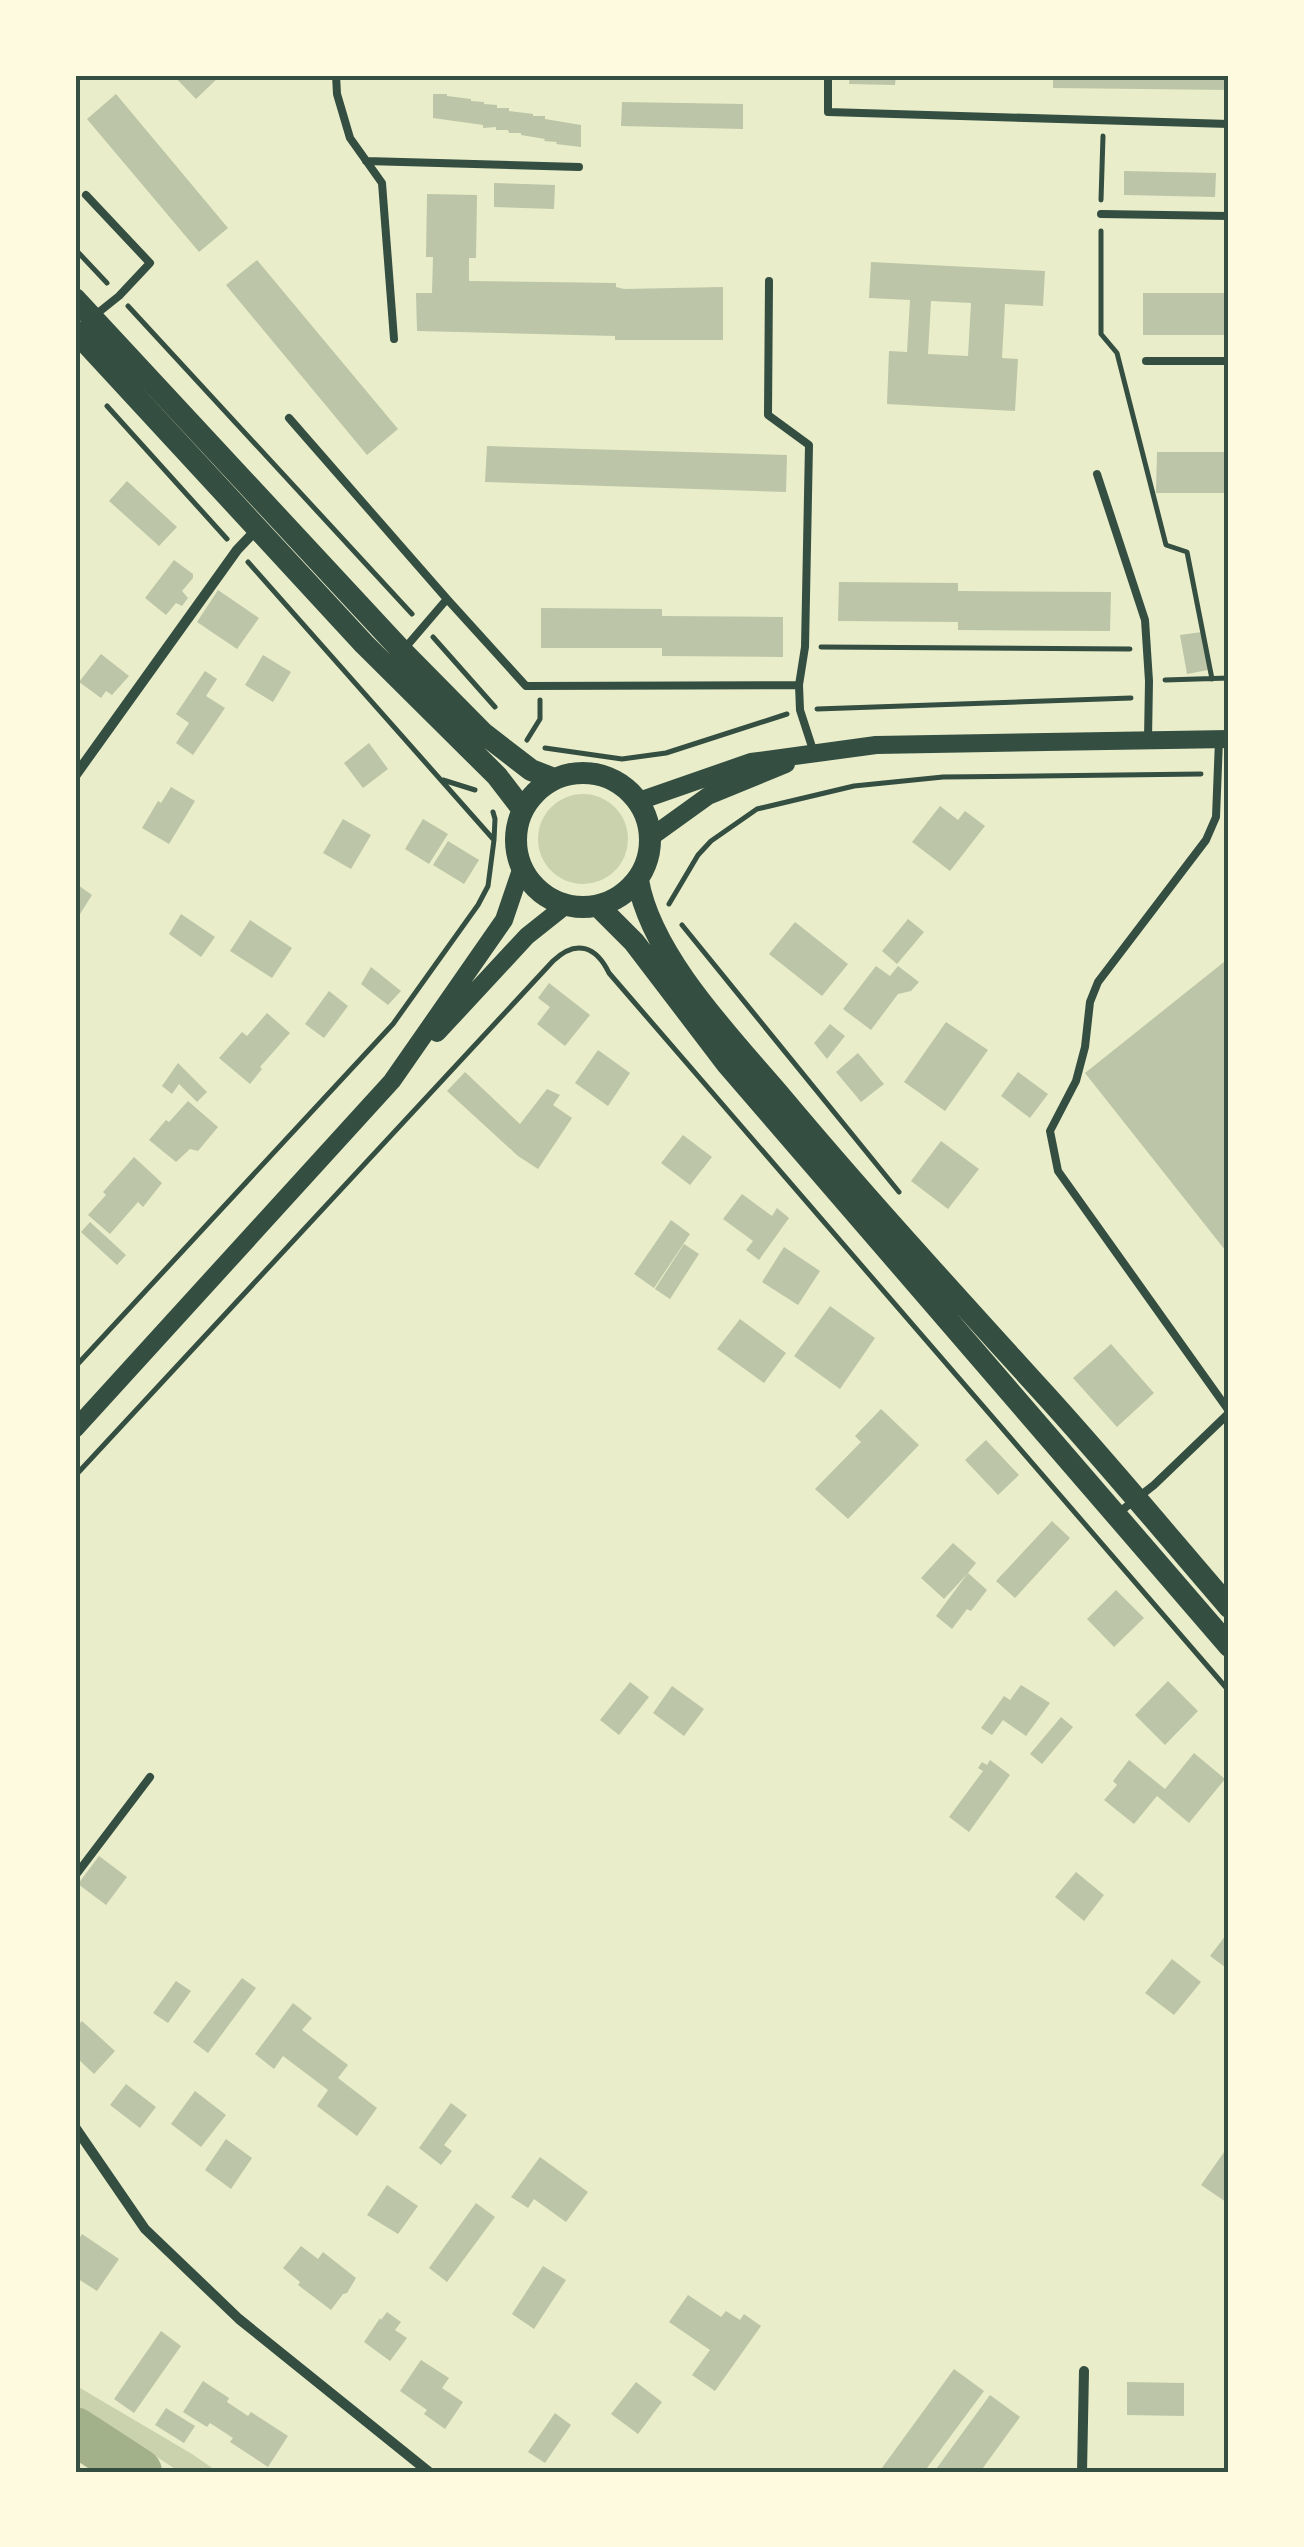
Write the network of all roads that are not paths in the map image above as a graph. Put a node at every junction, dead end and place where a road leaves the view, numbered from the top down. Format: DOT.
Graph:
graph roads {
  1 [pos="336,75"];
  2 [pos="828,75"];
  3 [pos="1229,124"];
  4 [pos="366,161"];
  5 [pos="578,167"];
  6 [pos="86,195"];
  7 [pos="1101,214"];
  8 [pos="1229,216"];
  9 [pos="769,281"];
  10 [pos="75,299"];
  11 [pos="81,326"];
  12 [pos="394,340"];
  13 [pos="1146,361"];
  14 [pos="1229,361"];
  15 [pos="289,418"];
  16 [pos="1097,474"];
  17 [pos="266,522"];
  18 [pos="448,599"];
  19 [pos="394,659"];
  20 [pos="799,686"];
  21 [pos="1148,740"];
  22 [pos="1224,740"];
  23 [pos="814,753"];
  24 [pos="75,776"];
  25 [pos="554,779"];
  26 [pos="639,801"];
  27 [pos="522,810"];
  28 [pos="651,837"];
  29 [pos="522,867"];
  30 [pos="638,880"];
  31 [pos="566,905"];
  32 [pos="598,906"];
  33 [pos="392,1081"];
  34 [pos="1229,1412"];
  35 [pos="75,1429"];
  36 [pos="1136,1498"];
  37 [pos="1115,1516"];
  38 [pos="1229,1606"];
  39 [pos="1229,1646"];
  40 [pos="150,1776"];
  41 [pos="75,1876"];
  42 [pos="75,2127"];
  43 [pos="1084,2372"];
  44 [pos="429,2472"];
  45 [pos="1082,2472"];
  1 -- 4 [label="lane"];
  2 -- 3 [label="lane"];
  4 -- 5 [label="lane"];
  4 -- 12 [label="lane"];
  6 -- 11 [label="lane"];
  7 -- 8 [label="lane"];
  9 -- 20 [label="lane"];
  10 -- 11 [label="main road"];
  11 -- 17 [label="main road"];
  13 -- 14 [label="lane"];
  15 -- 18 [label="lane"];
  16 -- 21 [label="lane"];
  17 -- 19 [label="main road"];
  17 -- 24 [label="street"];
  18 -- 19 [label="lane"];
  18 -- 20 [label="lane"];
  19 -- 25 [label="main road"];
  19 -- 27 [label="main road"];
  20 -- 23 [label="lane"];
  21 -- 22 [label="street"];
  21 -- 23 [label="street"];
  22 -- 34 [label="lane"];
  23 -- 26 [label="street"];
  23 -- 28 [label="street"];
  25 -- 26 [label="main road"];
  25 -- 27 [label="main road"];
  26 -- 28 [label="main road"];
  27 -- 29 [label="main road"];
  28 -- 30 [label="main road"];
  29 -- 31 [label="main road"];
  29 -- 33 [label="street"];
  30 -- 32 [label="main road"];
  30 -- 36 [label="main road"];
  31 -- 32 [label="main road"];
  31 -- 33 [label="street"];
  32 -- 37 [label="main road"];
  33 -- 35 [label="street"];
  34 -- 36 [label="lane"];
  36 -- 37 [label="lane"];
  36 -- 38 [label="main road"];
  37 -- 39 [label="main road"];
  40 -- 41 [label="lane"];
  42 -- 44 [label="street"];
  43 -- 45 [label="street"];
}
